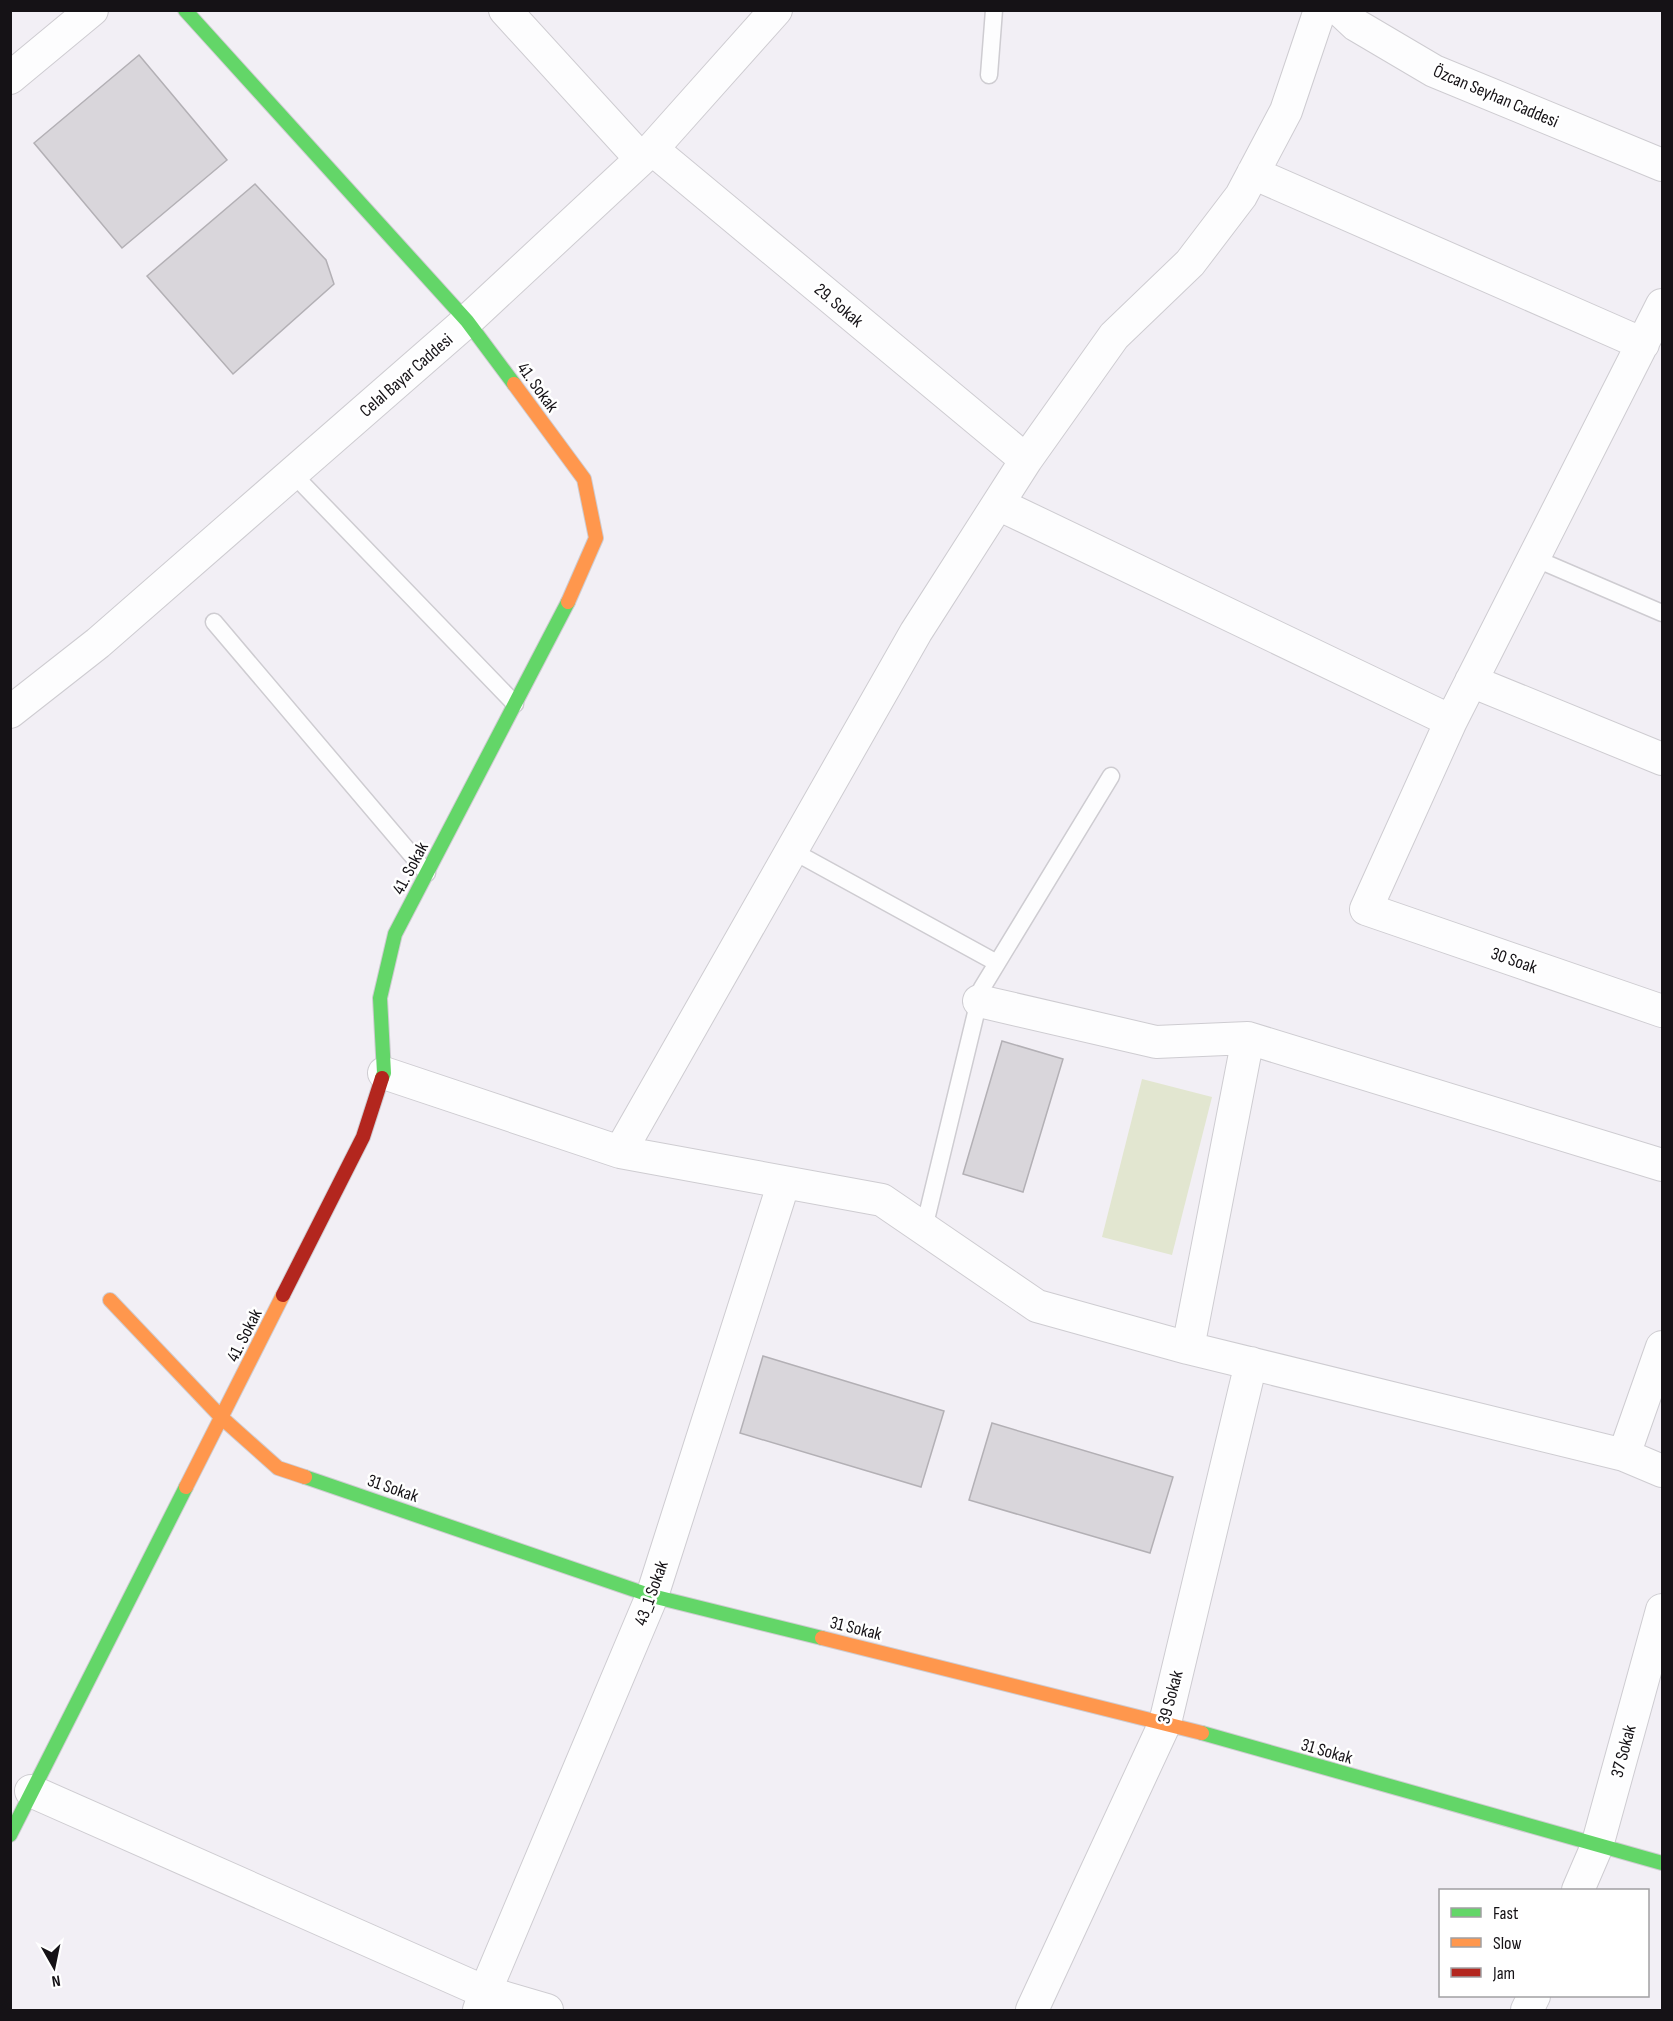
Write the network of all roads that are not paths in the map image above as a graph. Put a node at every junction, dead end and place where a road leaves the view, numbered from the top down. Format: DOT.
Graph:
graph roads {
  1 [pos="92,10"];
  2 [pos="184,10"];
  3 [pos="505,10"];
  4 [pos="776,10"];
  5 [pos="994,10"];
  6 [pos="1320,10"];
  7 [pos="1340,10"];
  8 [pos="989,75"];
  9 [pos="10,78"];
  10 [pos="647,154"];
  11 [pos="1662,165"];
  12 [pos="1253,173"];
  13 [pos="1662,305"];
  14 [pos="467,321"];
  15 [pos="1643,344"];
  16 [pos="1026,460"];
  17 [pos="293,474"];
  18 [pos="998,504"];
  19 [pos="1534,558"];
  20 [pos="1662,613"];
  21 [pos="214,622"];
  22 [pos="1472,681"];
  23 [pos="515,704"];
  24 [pos="10,712"];
  25 [pos="1451,721"];
  26 [pos="1662,759"];
  27 [pos="1111,776"];
  28 [pos="791,850"];
  29 [pos="427,873"];
  30 [pos="997,963"];
  31 [pos="979,1001"];
  32 [pos="1662,1011"];
  33 [pos="1248,1038"];
  34 [pos="384,1072"];
  35 [pos="620,1152"];
  36 [pos="1662,1165"];
  37 [pos="784,1182"];
  38 [pos="924,1228"];
  39 [pos="110,1300"];
  40 [pos="1662,1347"];
  41 [pos="1188,1348"];
  42 [pos="1251,1363"];
  43 [pos="222,1418"];
  44 [pos="1624,1455"];
  45 [pos="1662,1472"];
  46 [pos="652,1596"];
  47 [pos="1662,1610"];
  48 [pos="1165,1723"];
  49 [pos="31,1791"];
  50 [pos="10,1835"];
  51 [pos="1597,1846"];
  52 [pos="1662,1863"];
  53 [pos="1578,1889"];
  54 [pos="482,2001"];
  55 [pos="548,2010"];
  56 [pos="1032,2010"];
  1 -- 9 [label="street"];
  2 -- 14 [label="street, 41. Sokak"];
  3 -- 10 [label="street, 29. Sokak"];
  4 -- 10 [label="street, Celal Bayar Caddesi"];
  5 -- 8 [label="lane"];
  6 -- 12 [label="street"];
  7 -- 11 [label="street, Özcan Seyhan Caddesi"];
  10 -- 14 [label="street, Celal Bayar Caddesi"];
  10 -- 16 [label="street, 29. Sokak"];
  12 -- 15 [label="street"];
  12 -- 16 [label="street"];
  13 -- 15 [label="street"];
  14 -- 17 [label="street, Celal Bayar Caddesi"];
  14 -- 23 [label="street, 41. Sokak"];
  15 -- 19 [label="street"];
  16 -- 18 [label="street"];
  17 -- 23 [label="lane"];
  17 -- 24 [label="street, Celal Bayar Caddesi"];
  18 -- 25 [label="street"];
  18 -- 28 [label="street"];
  19 -- 20 [label="lane"];
  19 -- 22 [label="street"];
  21 -- 29 [label="lane"];
  22 -- 25 [label="street"];
  22 -- 26 [label="street"];
  23 -- 29 [label="street, 41. Sokak"];
  25 -- 32 [label="street, 30 Soak"];
  27 -- 30 [label="lane"];
  28 -- 30 [label="lane"];
  28 -- 35 [label="street"];
  29 -- 34 [label="street, 41. Sokak"];
  30 -- 31 [label="lane"];
  31 -- 33 [label="street"];
  31 -- 38 [label="lane"];
  33 -- 36 [label="street"];
  33 -- 41 [label="street"];
  34 -- 35 [label="street"];
  34 -- 43 [label="street, 41. Sokak"];
  35 -- 37 [label="street"];
  37 -- 38 [label="street"];
  37 -- 46 [label="street, 43_1 Sokak"];
  38 -- 41 [label="street"];
  39 -- 43 [label="street, 31 Sokak"];
  40 -- 44 [label="street"];
  41 -- 42 [label="street"];
  42 -- 44 [label="street"];
  42 -- 48 [label="street, 39 Sokak"];
  43 -- 46 [label="street, 31 Sokak"];
  43 -- 49 [label="street, 41. Sokak"];
  44 -- 45 [label="street"];
  46 -- 48 [label="street, 31 Sokak"];
  46 -- 54 [label="street, 43_1 Sokak"];
  47 -- 51 [label="street, 37 Sokak"];
  48 -- 51 [label="street, 31 Sokak"];
  48 -- 56 [label="street, 39 Sokak"];
  49 -- 50 [label="street, 41. Sokak"];
  49 -- 54 [label="street"];
  51 -- 52 [label="street, 31 Sokak"];
  51 -- 53 [label="street, 37 Sokak"];
  54 -- 55 [label="street"];
}
